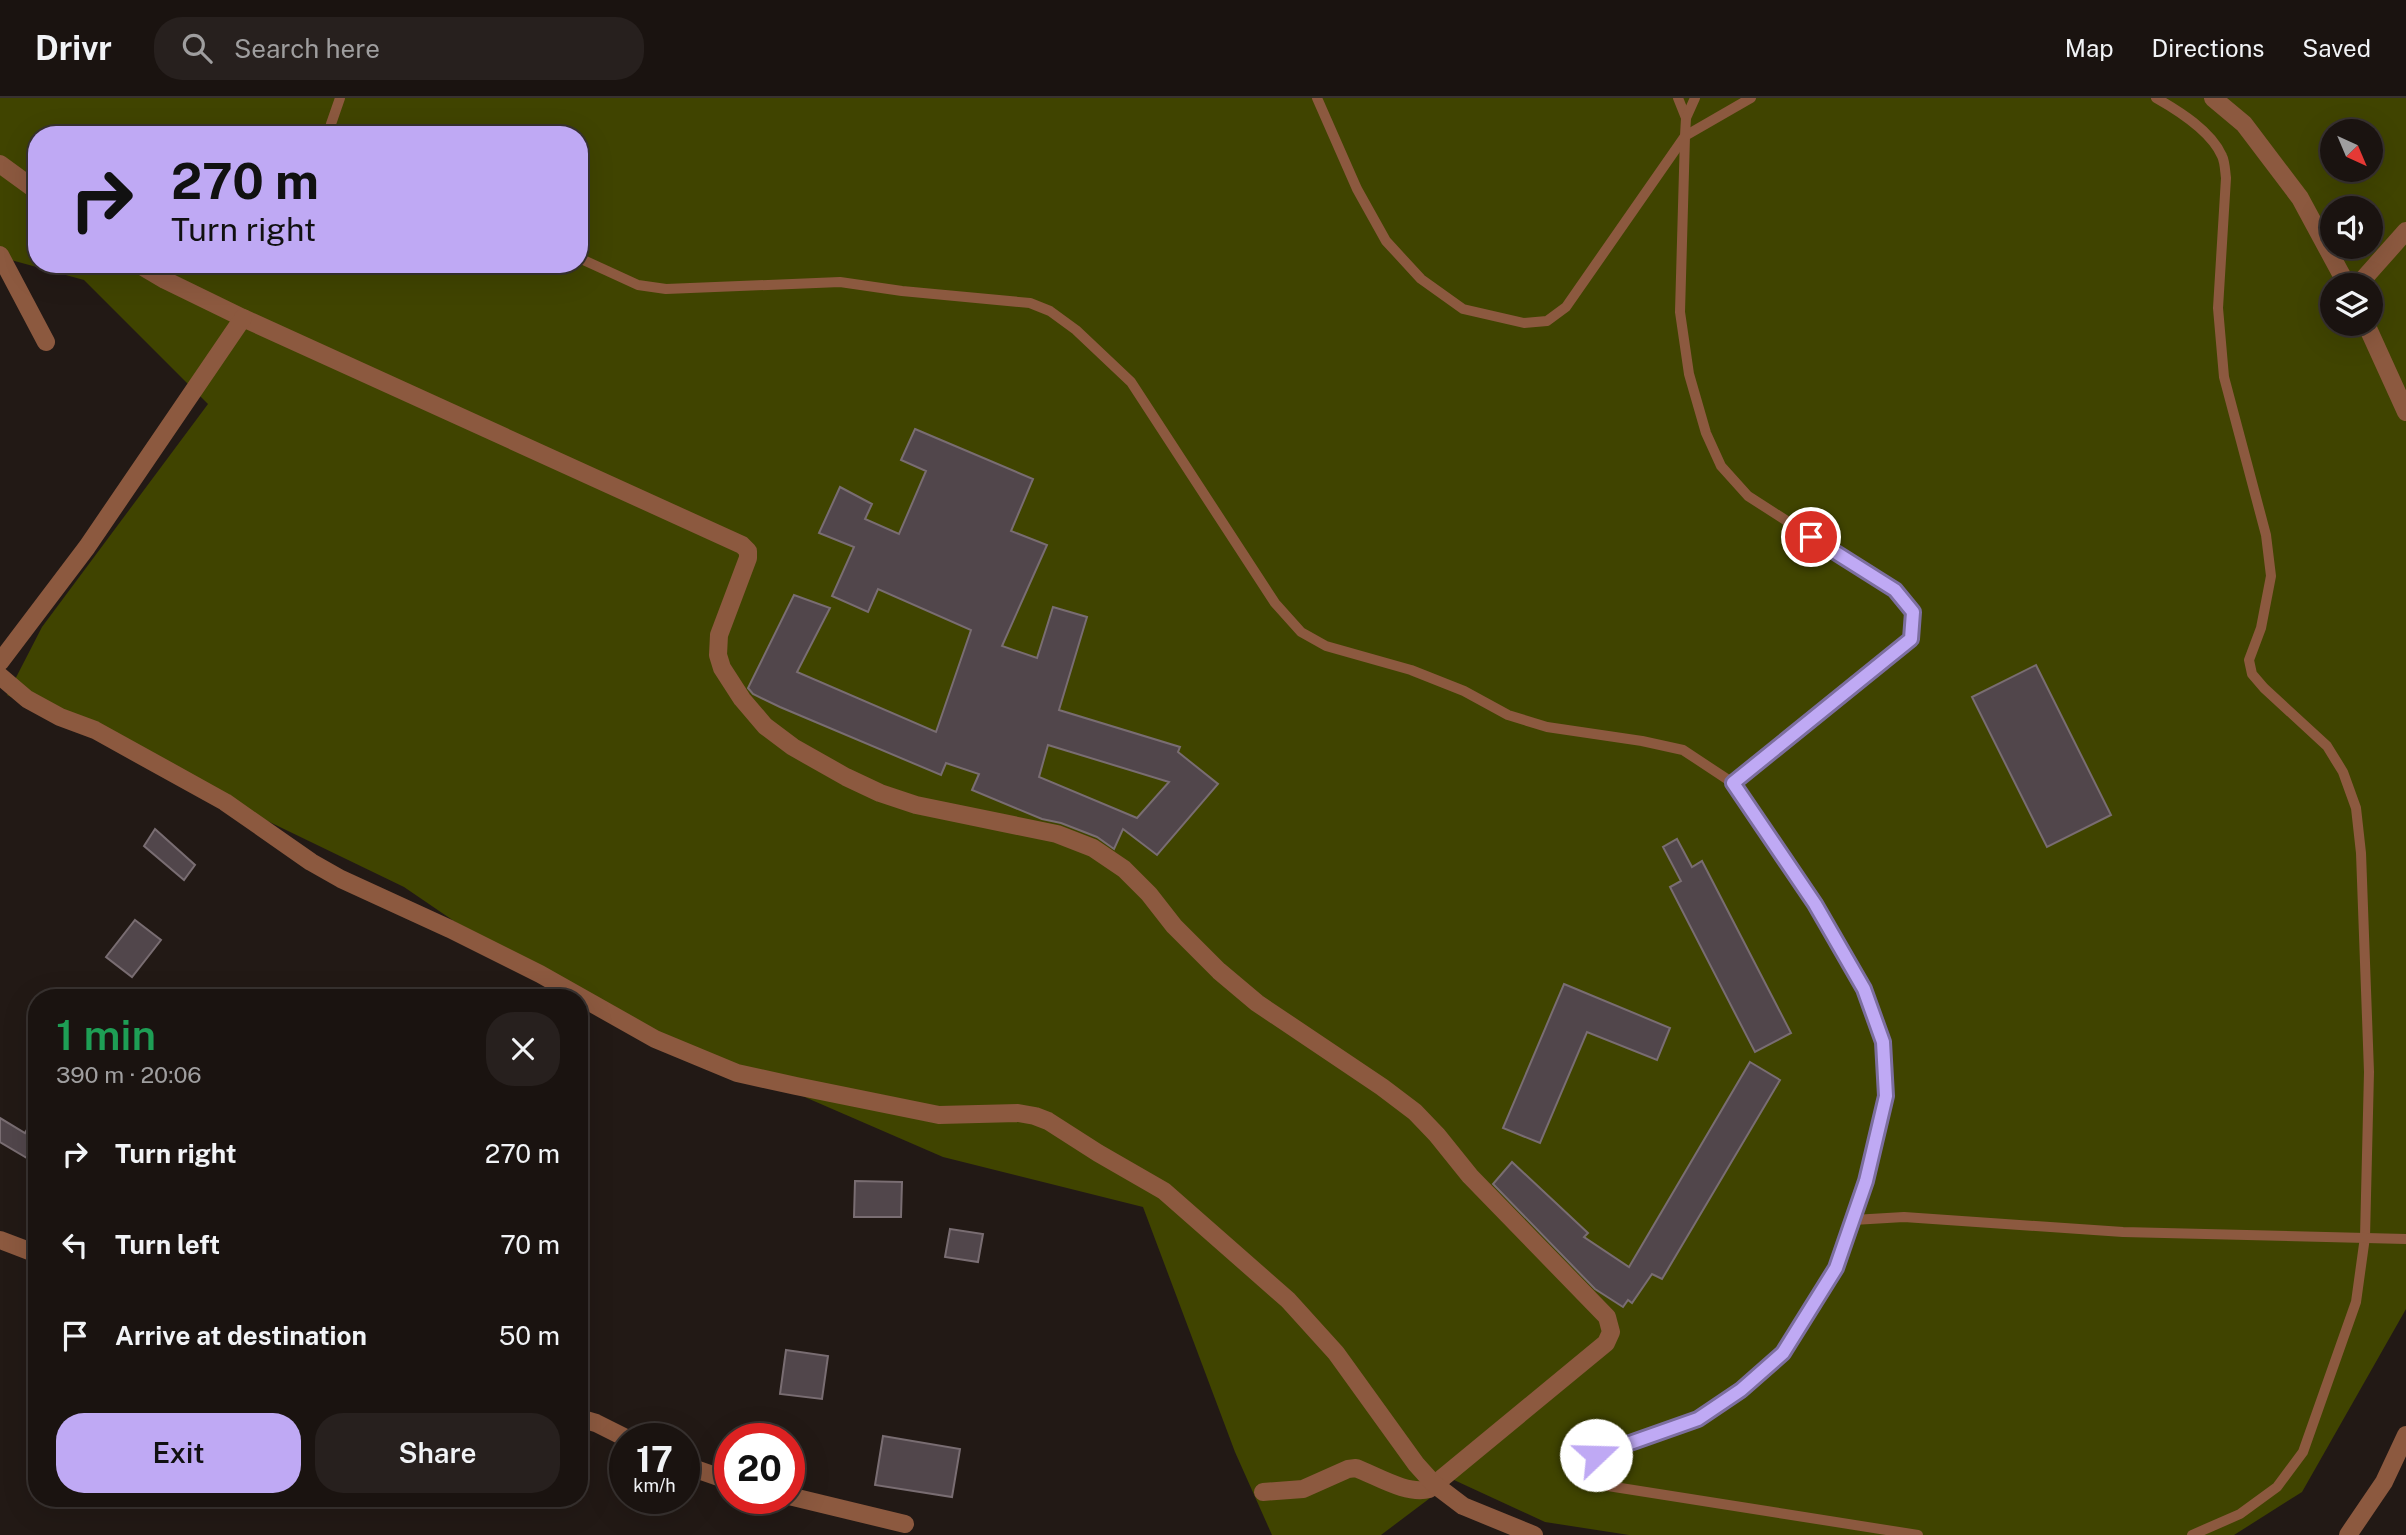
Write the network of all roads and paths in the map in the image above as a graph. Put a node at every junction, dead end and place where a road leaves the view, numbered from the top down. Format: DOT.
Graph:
graph roads {
  1 [pos="340,98"];
  2 [pos="1317,98"];
  3 [pos="1678,98"];
  4 [pos="1695,98"];
  5 [pos="1751,98"];
  6 [pos="2156,98"];
  7 [pos="2213,98"];
  8 [pos="1686,118"];
  9 [pos="332,126"];
  10 [pos="1685,136"];
  11 [pos="0,164"];
  12 [pos="28,184"];
  13 [pos="2406,231"];
  14 [pos="0,255"];
  15 [pos="588,262"];
  16 [pos="153,273"];
  17 [pos="2341,273"];
  18 [pos="2369,273"];
  19 [pos="243,318"];
  20 [pos="2371,336"];
  21 [pos="46,342"];
  22 [pos="2406,412"];
  23 [pos="0,662"];
  24 [pos="0,676"];
  25 [pos="1733,783"];
  26 [pos="567,989"];
  27 [pos="588,1001"];
  28 [pos="1853,1220"];
  29 [pos="2365,1237"];
  30 [pos="2406,1239"];
  31 [pos="0,1240"];
  32 [pos="28,1251"];
  33 [pos="588,1421"];
  34 [pos="609,1430"];
  35 [pos="2406,1434"];
  36 [pos="1434,1484"];
  37 [pos="1263,1492"];
  38 [pos="805,1500"];
  39 [pos="905,1524"];
  40 [pos="1534,1535"];
  41 [pos="1918,1535"];
  42 [pos="2192,1535"];
  43 [pos="2348,1535"];
  1 -- 9 [label="lane"];
  2 -- 10 [label="lane"];
  3 -- 8 [label="lane"];
  4 -- 8 [label="lane"];
  5 -- 10 [label="lane"];
  6 -- 29 [label="lane"];
  7 -- 17 [label="street"];
  8 -- 10 [label="lane"];
  10 -- 25 [label="lane"];
  11 -- 12 [label="street"];
  13 -- 18 [label="street"];
  14 -- 21 [label="street"];
  15 -- 25 [label="lane"];
  16 -- 19 [label="street"];
  19 -- 23 [label="street"];
  19 -- 36 [label="street"];
  20 -- 22 [label="street"];
  24 -- 26 [label="street"];
  25 -- 28 [label="lane"];
  27 -- 36 [label="street"];
  28 -- 29 [label="lane"];
  28 -- 41 [label="lane"];
  29 -- 30 [label="lane"];
  29 -- 42 [label="lane"];
  31 -- 32 [label="street"];
  33 -- 34 [label="street"];
  35 -- 43 [label="street"];
  36 -- 37 [label="street"];
  36 -- 40 [label="street"];
  38 -- 39 [label="street"];
}
